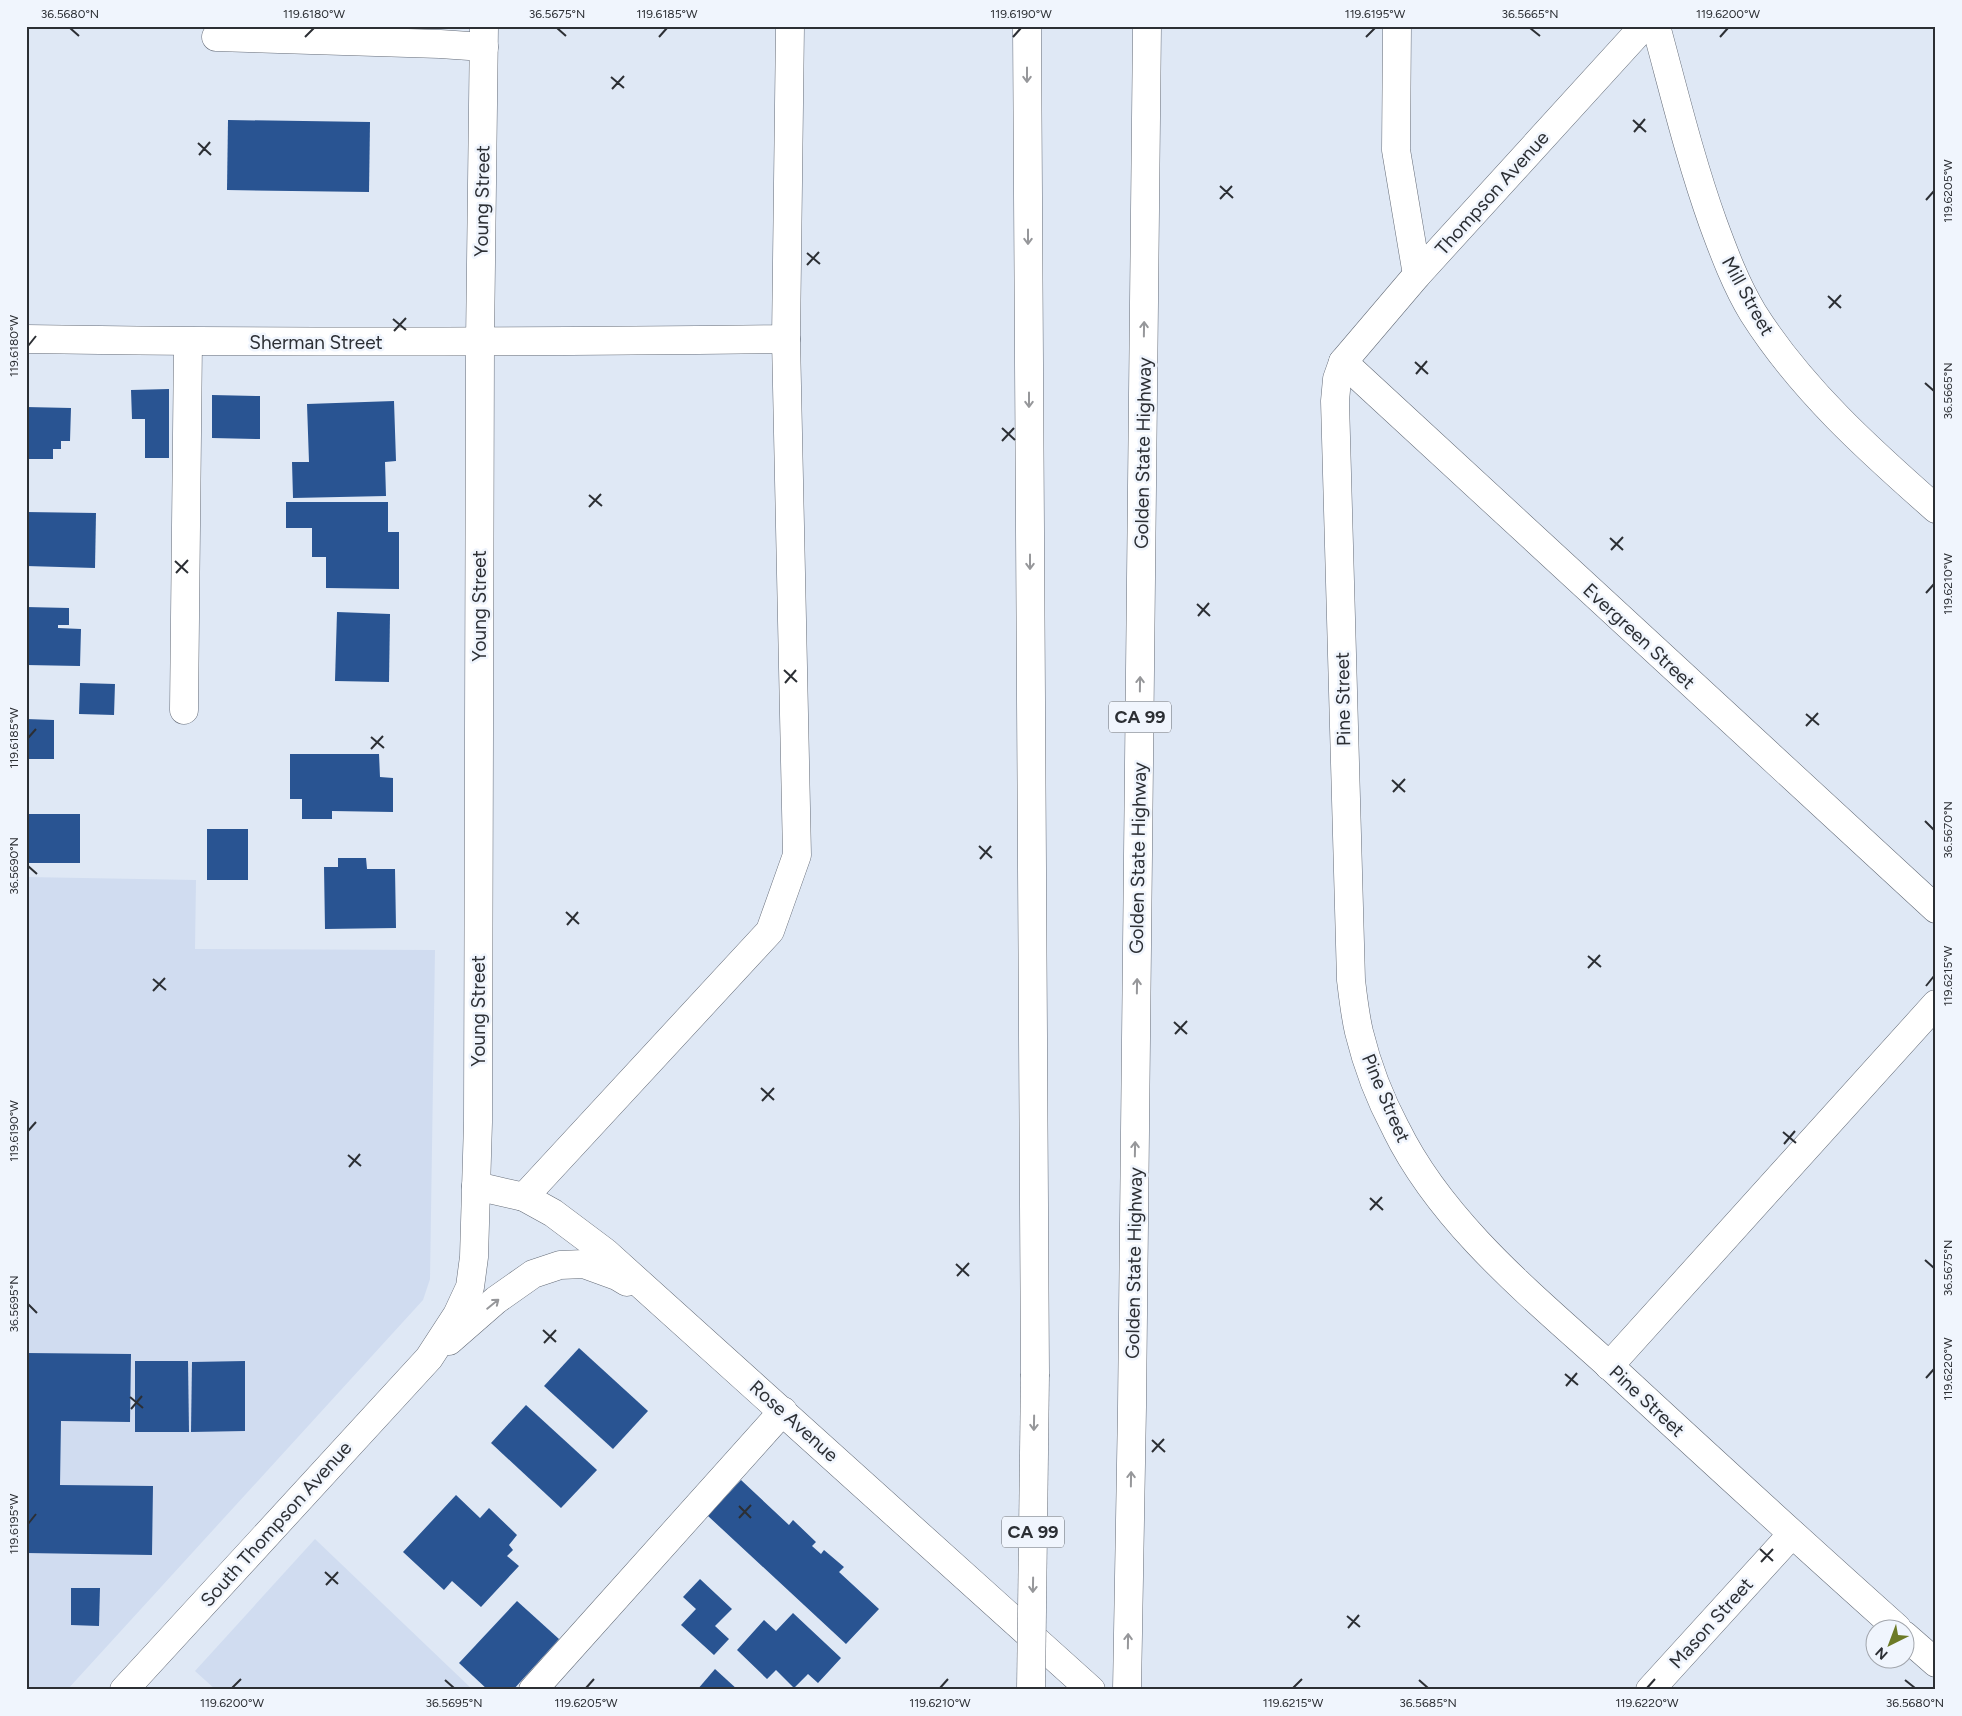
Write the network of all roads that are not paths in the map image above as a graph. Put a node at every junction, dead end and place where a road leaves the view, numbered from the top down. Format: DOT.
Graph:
graph roads {
  1 [pos="790,26"];
  2 [pos="1026,26"];
  3 [pos="1147,26"];
  4 [pos="1397,26"];
  5 [pos="1644,26"];
  6 [pos="1656,26"];
  7 [pos="216,37"];
  8 [pos="484,37"];
  9 [pos="1417,275"];
  10 [pos="26,339"];
  11 [pos="786,339"];
  12 [pos="188,342"];
  13 [pos="480,342"];
  14 [pos="1343,362"];
  15 [pos="1934,503"];
  16 [pos="184,710"];
  17 [pos="1936,909"];
  18 [pos="1936,1004"];
  19 [pos="476,1186"];
  20 [pos="524,1197"];
  21 [pos="661,1302"];
  22 [pos="428,1358"];
  23 [pos="1609,1366"];
  24 [pos="783,1411"];
  25 [pos="1792,1534"];
  26 [pos="1886,1618"];
  27 [pos="1914,1644"];
  28 [pos="1936,1663"];
  29 [pos="124,1690"];
  30 [pos="533,1690"];
  31 [pos="1031,1690"];
  32 [pos="1091,1690"];
  33 [pos="1127,1690"];
  34 [pos="1650,1690"];
  1 -- 11 [label="main road"];
  2 -- 31 [label="main road, CA 99, one-way, bridge"];
  33 -- 3 [label="main road, Golden State Highway / CA 99, one-way"];
  4 -- 9 [label="main road"];
  5 -- 9 [label="main road, Thompson Avenue"];
  6 -- 15 [label="main road, Mill Street"];
  7 -- 8 [label="main road"];
  8 -- 13 [label="main road, Young Street"];
  9 -- 14 [label="main road, Thompson Avenue"];
  10 -- 12 [label="main road, Sherman Street"];
  11 -- 13 [label="main road, Sherman Street"];
  11 -- 20 [label="main road"];
  12 -- 13 [label="main road, Sherman Street"];
  12 -- 16 [label="main road"];
  13 -- 19 [label="main road, Young Street"];
  14 -- 17 [label="main road, Evergreen Street"];
  14 -- 23 [label="main road, Pine Street"];
  18 -- 23 [label="main road"];
  19 -- 20 [label="main road, Rose Avenue"];
  19 -- 22 [label="main road, South Thompson Avenue"];
  20 -- 21 [label="main road, Rose Avenue"];
  22 -- 21 [label="main road, South Thompson Avenue, one-way"];
  21 -- 24 [label="main road, Rose Avenue"];
  22 -- 29 [label="main road, South Thompson Avenue"];
  23 -- 25 [label="main road, Pine Street"];
  24 -- 30 [label="main road"];
  24 -- 32 [label="main road, Rose Avenue"];
  25 -- 26 [label="main road, Pine Street"];
  25 -- 34 [label="main road, Mason Street"];
  27 -- 28 [label="main road"];
}
